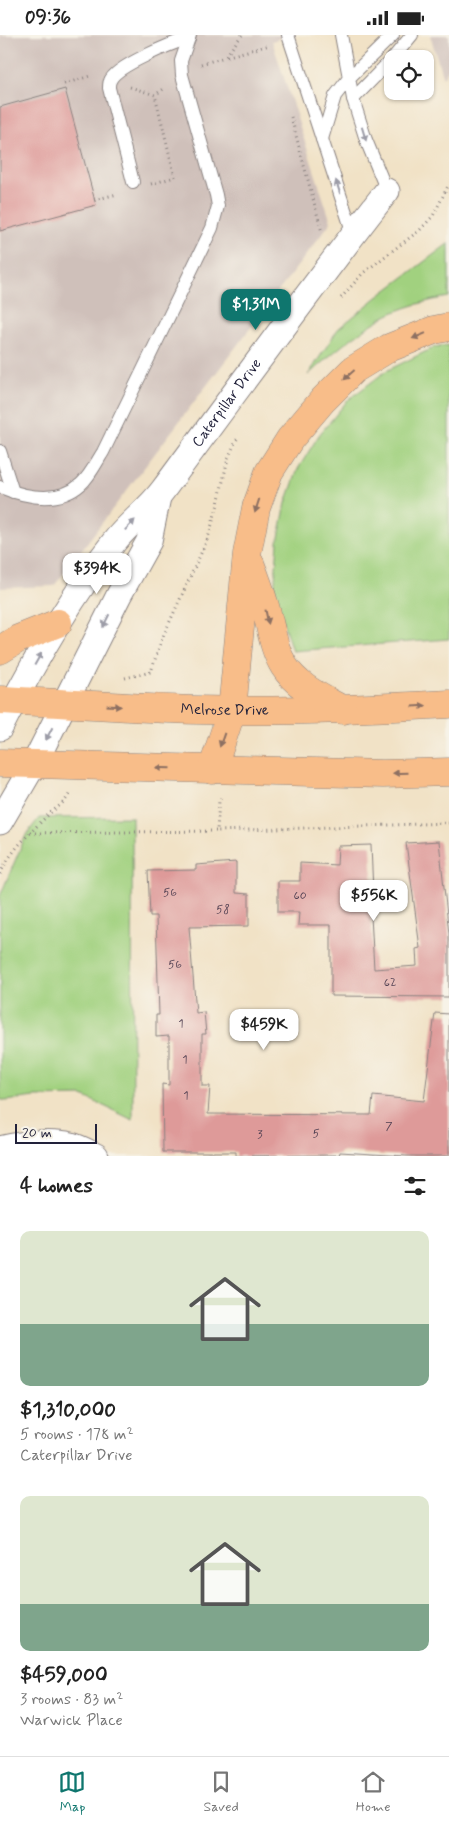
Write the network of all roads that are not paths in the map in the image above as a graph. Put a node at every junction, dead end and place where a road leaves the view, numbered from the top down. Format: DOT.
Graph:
graph roads {
  1 [pos="288,35"];
  2 [pos="341,35"];
  3 [pos="393,35"];
  4 [pos="412,35"];
  5 [pos="190,37"];
  6 [pos="349,78"];
  7 [pos="353,99"];
  8 [pos="322,139"];
  9 [pos="133,182"];
  10 [pos="387,191"];
  11 [pos="353,234"];
  12 [pos="449,327"];
  13 [pos="0,451"];
  14 [pos="0,487"];
  15 [pos="12,492"];
  16 [pos="158,497"];
  17 [pos="246,554"];
  18 [pos="58,623"];
  19 [pos="0,650"];
  20 [pos="7,701"];
  21 [pos="65,703"];
  22 [pos="449,704"];
  23 [pos="343,709"];
  24 [pos="232,710"];
  25 [pos="0,728"];
  26 [pos="0,763"];
  27 [pos="34,764"];
  28 [pos="212,769"];
  29 [pos="449,772"];
  30 [pos="0,822"];
  31 [pos="0,1149"];
  32 [pos="96,1156"];
  1 -- 8 [label="lane"];
  2 -- 6 [label="lane"];
  3 -- 6 [label="lane"];
  4 -- 7 [label="lane"];
  5 -- 9 [label="lane"];
  5 -- 15 [label="lane"];
  6 -- 7 [label="lane"];
  6 -- 8 [label="lane"];
  7 -- 10 [label="lane, one-way"];
  11 -- 8 [label="lane, one-way"];
  10 -- 11 [label="street, Caterpillar Drive"];
  11 -- 16 [label="street, Caterpillar Drive"];
  12 -- 17 [label="main road, one-way"];
  13 -- 15 [label="lane"];
  14 -- 15 [label="lane"];
  18 -- 16 [label="street, Caterpillar Drive, one-way"];
  16 -- 21 [label="street, Caterpillar Drive, one-way"];
  17 -- 23 [label="main road, one-way"];
  17 -- 24 [label="main road"];
  18 -- 19 [label="main road"];
  20 -- 18 [label="street, Caterpillar Drive, one-way"];
  20 -- 21 [label="main road, Melrose Drive"];
  20 -- 25 [label="street, Caterpillar Drive"];
  21 -- 24 [label="main road, Melrose Drive, one-way"];
  21 -- 27 [label="street, Caterpillar Drive, one-way"];
  23 -- 22 [label="main road, Melrose Drive, one-way"];
  23 -- 24 [label="main road, Melrose Drive"];
  24 -- 28 [label="main road, one-way"];
  26 -- 27 [label="main road"];
  28 -- 27 [label="main road, one-way"];
  27 -- 30 [label="street, Caterpillar Drive"];
  29 -- 28 [label="main road, one-way"];
  31 -- 32 [label="street"];
}
